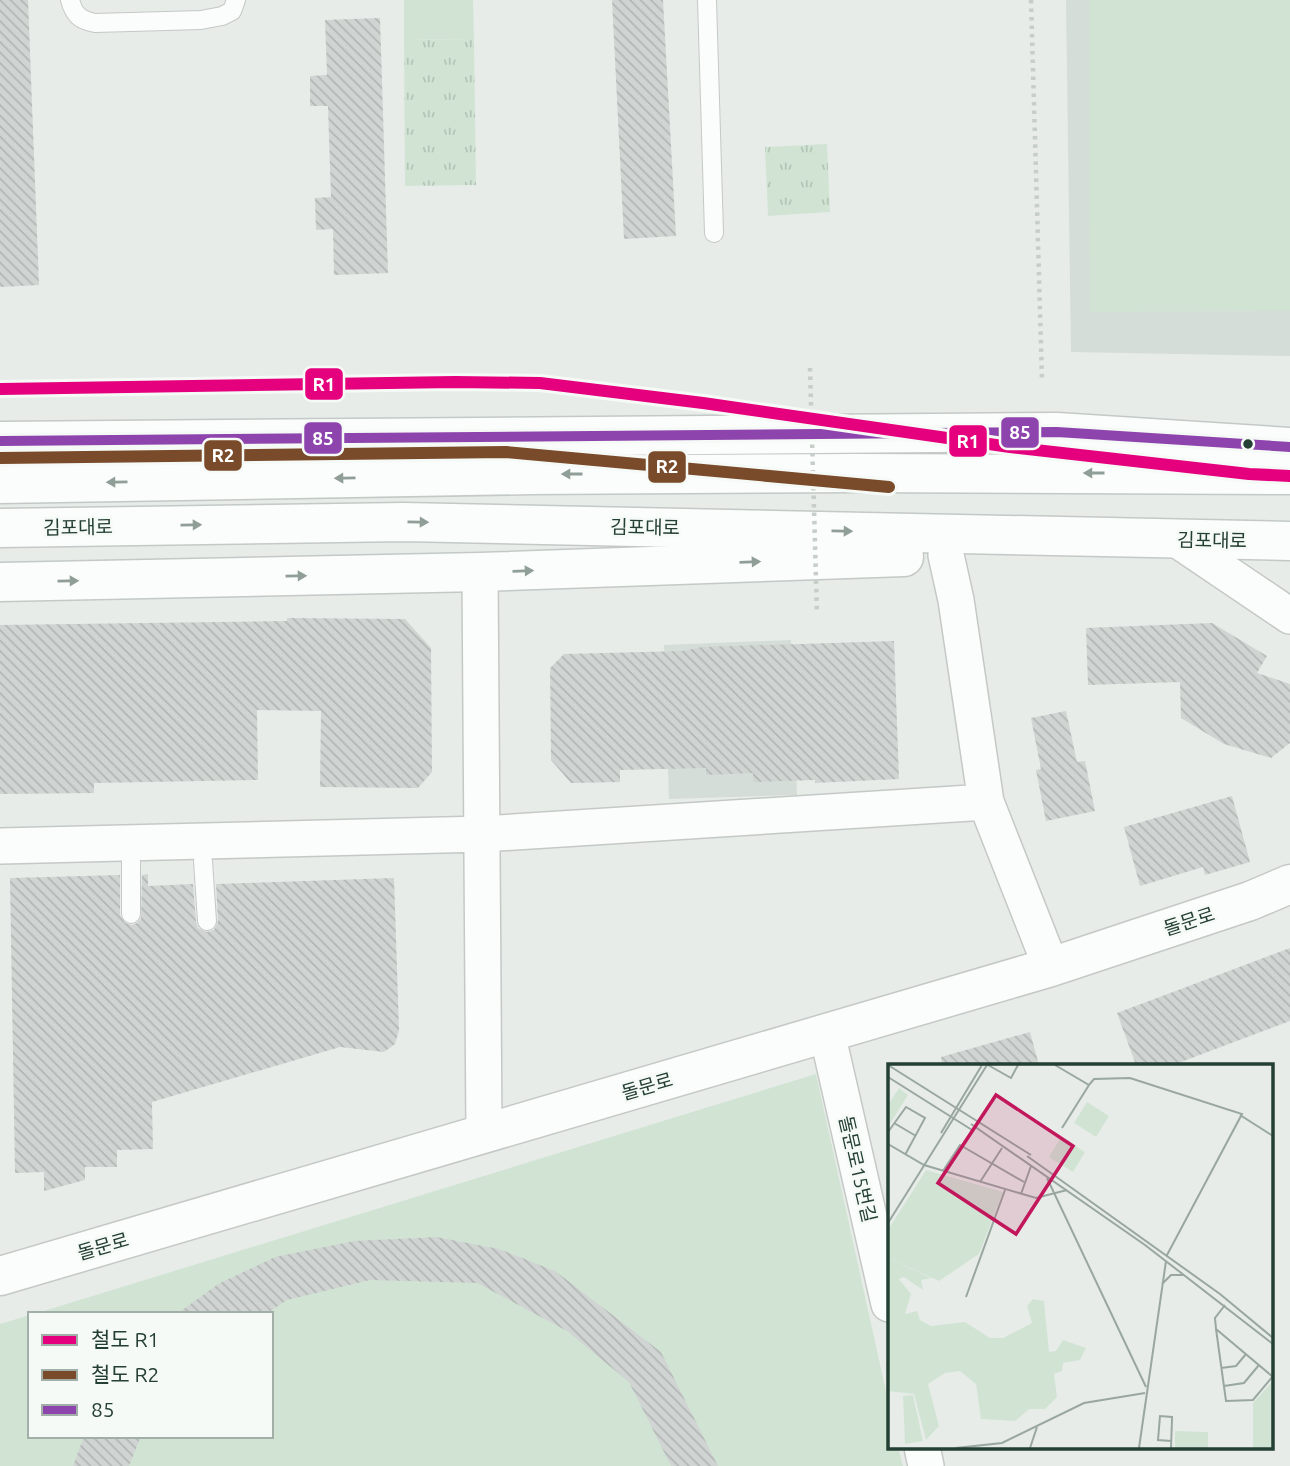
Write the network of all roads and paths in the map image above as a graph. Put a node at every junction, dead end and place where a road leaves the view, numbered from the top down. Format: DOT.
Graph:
graph roads {
  1 [pos="70,0"];
  2 [pos="236,0"];
  3 [pos="707,0"];
  4 [pos="1031,0"];
  5 [pos="714,233"];
  6 [pos="810,368"];
  7 [pos="1042,380"];
  8 [pos="0,441"];
  9 [pos="1290,447"];
  10 [pos="1290,475"];
  11 [pos="0,484"];
  12 [pos="0,528"];
  13 [pos="1158,538"];
  14 [pos="1290,541"];
  15 [pos="946,555"];
  16 [pos="480,572"];
  17 [pos="0,582"];
  18 [pos="817,614"];
  19 [pos="1290,616"];
  20 [pos="986,803"];
  21 [pos="483,834"];
  22 [pos="0,846"];
  23 [pos="203,860"];
  24 [pos="131,861"];
  25 [pos="1290,884"];
  26 [pos="131,914"];
  27 [pos="207,921"];
  28 [pos="1051,967"];
  29 [pos="827,1033"];
  30 [pos="484,1134"];
  31 [pos="0,1276"];
  32 [pos="888,1300"];
  33 [pos="922,1448"];
  34 [pos="926,1466"];
  1 -- 2 [label="lane"];
  3 -- 5 [label="lane"];
  4 -- 7 [label="path"];
  6 -- 18 [label="path, bridge"];
  8 -- 9 [label="main road"];
  10 -- 11 [label="main road, one-way"];
  12 -- 13 [label="main road, 김포대로, one-way"];
  13 -- 14 [label="main road, 김포대로"];
  13 -- 15 [label="main road"];
  13 -- 19 [label="street"];
  16 -- 15 [label="main road, one-way"];
  15 -- 20 [label="street"];
  17 -- 16 [label="main road, one-way"];
  16 -- 21 [label="street"];
  20 -- 21 [label="street"];
  20 -- 28 [label="street"];
  21 -- 22 [label="street"];
  21 -- 30 [label="street"];
  23 -- 27 [label="lane"];
  24 -- 26 [label="lane"];
  25 -- 28 [label="main road, 돌문로"];
  28 -- 29 [label="main road, 돌문로"];
  29 -- 30 [label="main road, 돌문로"];
  29 -- 32 [label="street, 돌문로15번길"];
  30 -- 31 [label="main road, 돌문로"];
  33 -- 34 [label="street"];
}
